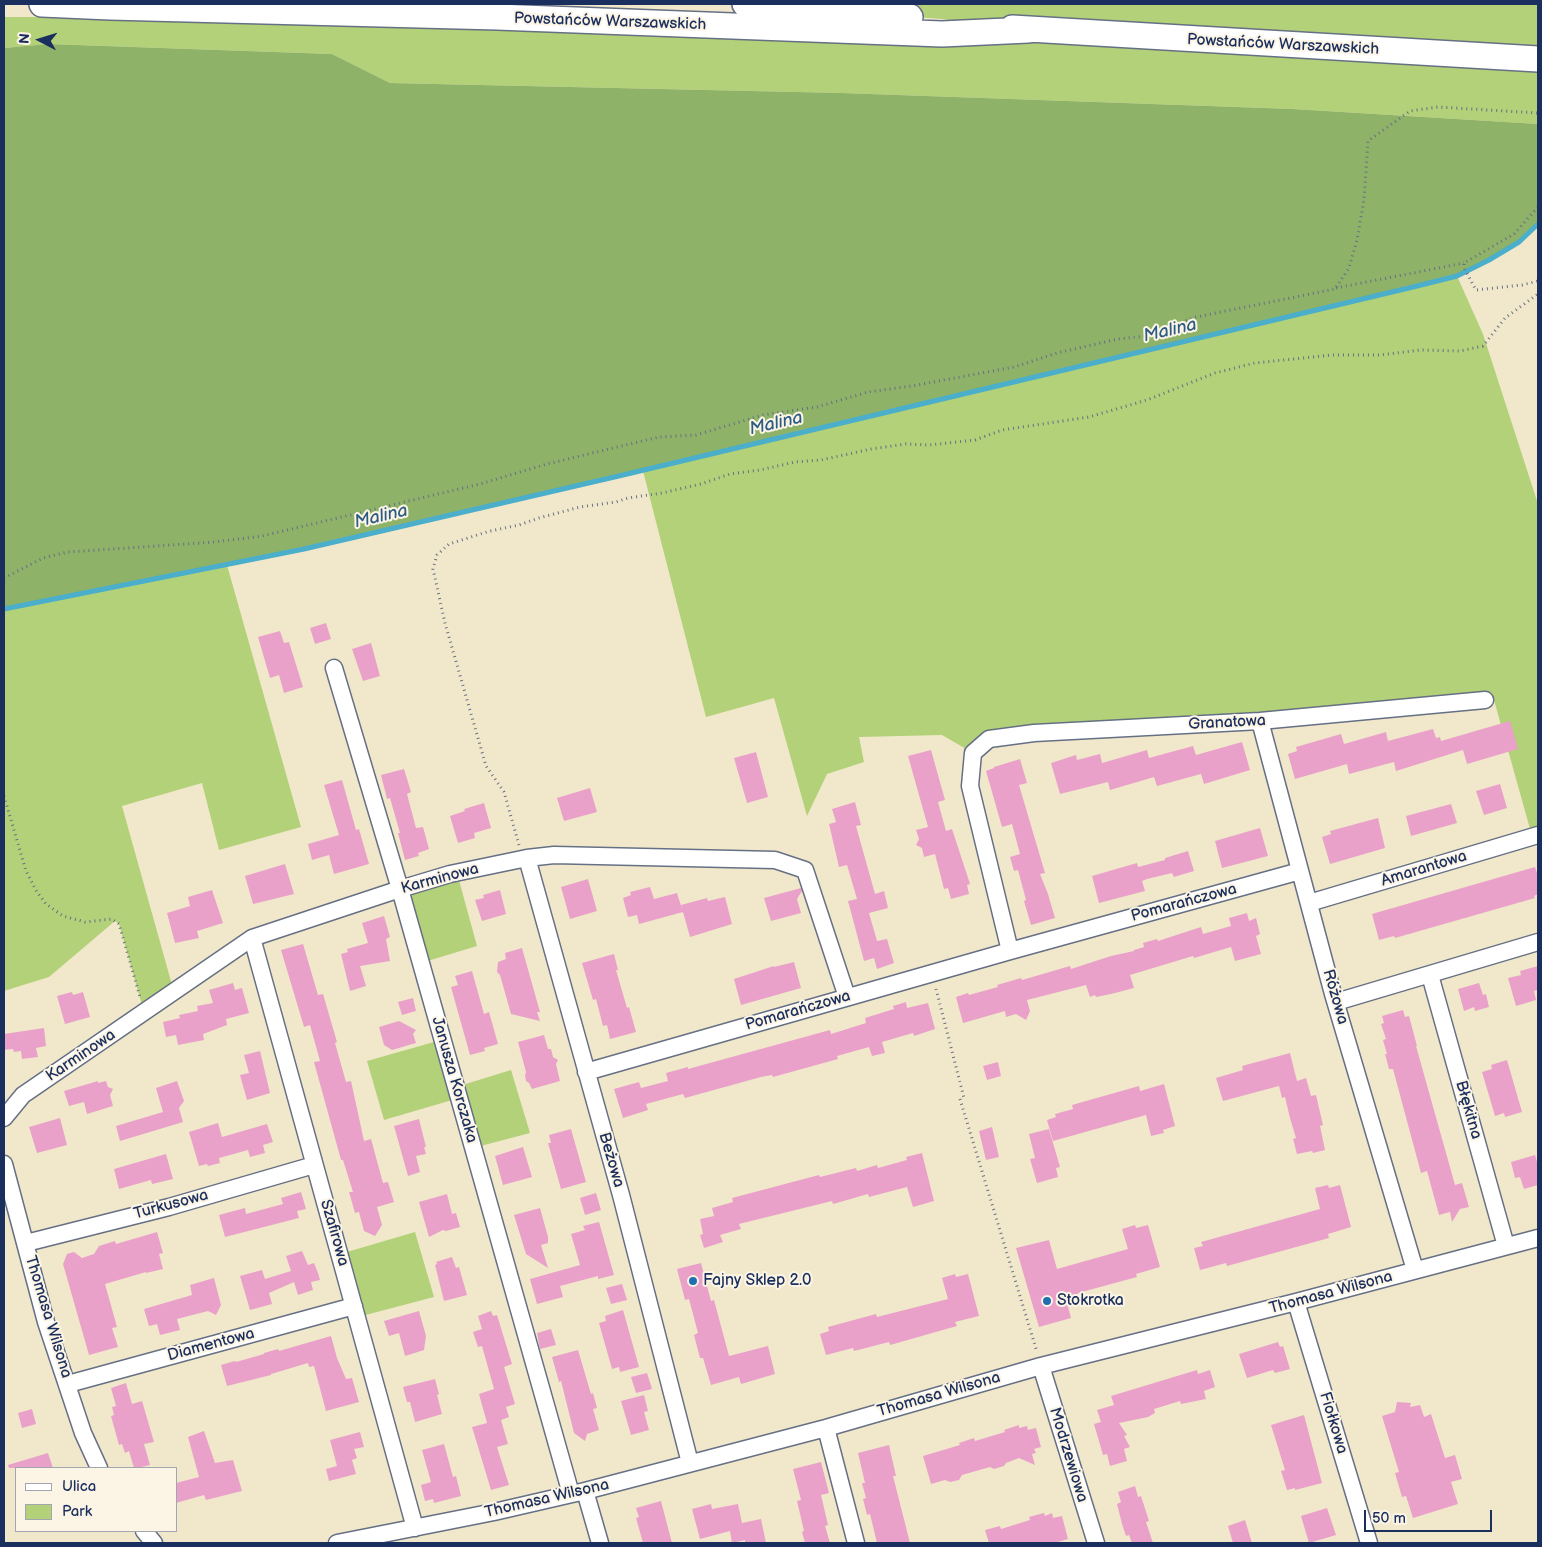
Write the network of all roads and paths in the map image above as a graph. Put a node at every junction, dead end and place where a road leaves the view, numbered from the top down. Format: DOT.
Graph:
graph roads {
  1 [pos="42,4"];
  2 [pos="745,4"];
  3 [pos="1028,30"];
  4 [pos="1538,59"];
  5 [pos="1538,114"];
  6 [pos="1538,207"];
  7 [pos="1464,263"];
  8 [pos="1538,281"];
  9 [pos="1336,288"];
  10 [pos="1538,294"];
  11 [pos="4,578"];
  12 [pos="334,668"];
  13 [pos="1485,700"];
  14 [pos="1260,721"];
  15 [pos="4,796"];
  16 [pos="1538,834"];
  17 [pos="525,859"];
  18 [pos="1300,872"];
  19 [pos="400,889"];
  20 [pos="1309,903"];
  21 [pos="252,938"];
  22 [pos="1538,942"];
  23 [pos="1010,951"];
  24 [pos="932,974"];
  25 [pos="1430,975"];
  26 [pos="847,997"];
  27 [pos="1336,1002"];
  28 [pos="144,1012"];
  29 [pos="586,1072"];
  30 [pos="4,1118"];
  31 [pos="4,1164"];
  32 [pos="314,1165"];
  33 [pos="1538,1238"];
  34 [pos="26,1243"];
  35 [pos="1506,1246"];
  36 [pos="1415,1270"];
  37 [pos="1296,1302"];
  38 [pos="354,1306"];
  39 [pos="1041,1366"];
  40 [pos="68,1384"];
  41 [pos="826,1428"];
  42 [pos="690,1463"];
  43 [pos="99,1467"];
  44 [pos="578,1492"];
  45 [pos="414,1528"];
  46 [pos="145,1532"];
  47 [pos="154,1543"];
  48 [pos="337,1543"];
  49 [pos="600,1543"];
  50 [pos="856,1543"];
  51 [pos="1096,1543"];
  52 [pos="1369,1543"];
  1 -- 3 [label="main road, Powstańców Warszawskich"];
  2 -- 3 [label="main road, Powstańców Warszawskich"];
  3 -- 4 [label="main road, Powstańców Warszawskich"];
  5 -- 9 [label="path"];
  6 -- 7 [label="path"];
  7 -- 8 [label="path"];
  7 -- 9 [label="path"];
  9 -- 11 [label="path"];
  10 -- 17 [label="path"];
  12 -- 19 [label="street, Janusza Korczaka"];
  13 -- 14 [label="street, Granatowa"];
  14 -- 18 [label="street, Różowa"];
  14 -- 23 [label="street, Granatowa"];
  15 -- 28 [label="path"];
  16 -- 20 [label="street, Amarantowa"];
  17 -- 19 [label="street, Karminowa"];
  17 -- 26 [label="street, Karminowa"];
  17 -- 29 [label="street, Beżowa"];
  18 -- 20 [label="street, Różowa"];
  18 -- 23 [label="street, Pomarańczowa"];
  19 -- 21 [label="street, Karminowa"];
  19 -- 44 [label="street, Janusza Korczaka"];
  20 -- 27 [label="street, Różowa"];
  21 -- 28 [label="street, Karminowa"];
  21 -- 32 [label="street, Szafirowa"];
  22 -- 25 [label="street"];
  23 -- 24 [label="street, Pomarańczowa"];
  24 -- 26 [label="street, Pomarańczowa"];
  24 -- 39 [label="path"];
  25 -- 27 [label="street"];
  25 -- 35 [label="street, Błękitna"];
  26 -- 29 [label="street, Pomarańczowa"];
  27 -- 36 [label="street, Różowa"];
  28 -- 30 [label="street, Karminowa"];
  29 -- 42 [label="street, Beżowa"];
  31 -- 34 [label="street, Thomasa Wilsona"];
  32 -- 34 [label="street, Turkusowa"];
  32 -- 38 [label="street, Szafirowa"];
  33 -- 35 [label="street, Thomasa Wilsona"];
  34 -- 40 [label="street, Thomasa Wilsona"];
  35 -- 36 [label="street, Thomasa Wilsona"];
  36 -- 37 [label="street, Thomasa Wilsona"];
  37 -- 39 [label="street, Thomasa Wilsona"];
  37 -- 52 [label="street, Fiołkowa"];
  38 -- 40 [label="street, Diamentowa"];
  38 -- 45 [label="street, Szafirowa"];
  39 -- 41 [label="street, Thomasa Wilsona"];
  39 -- 51 [label="street, Modrzewiowa"];
  40 -- 43 [label="street, Thomasa Wilsona"];
  41 -- 42 [label="street, Thomasa Wilsona"];
  41 -- 50 [label="street"];
  42 -- 44 [label="street, Thomasa Wilsona"];
  44 -- 45 [label="street, Thomasa Wilsona"];
  44 -- 49 [label="street, Janusza Korczaka"];
  45 -- 48 [label="street, Thomasa Wilsona"];
  46 -- 47 [label="street"];
}
